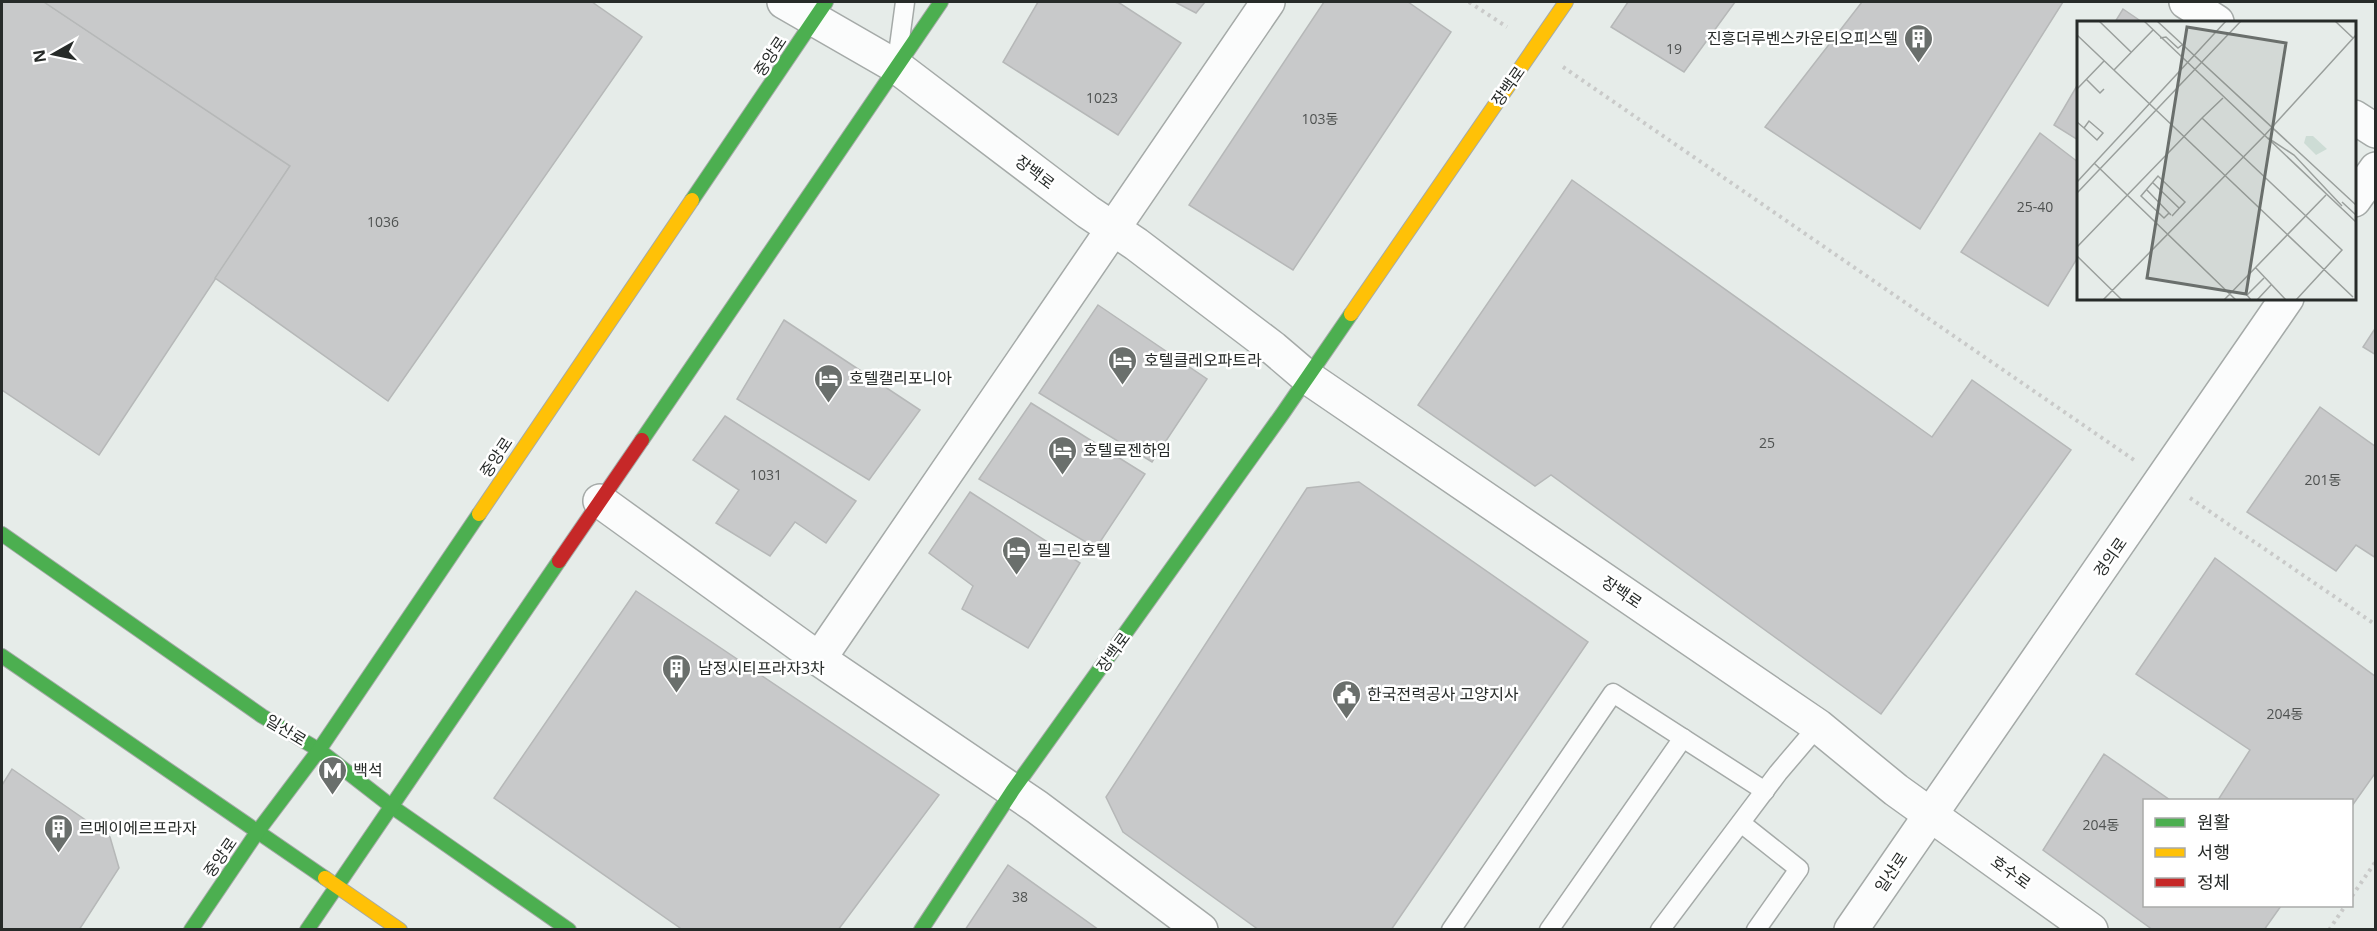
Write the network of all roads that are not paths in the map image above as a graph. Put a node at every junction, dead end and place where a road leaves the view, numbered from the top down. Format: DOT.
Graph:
graph roads {
  1 [pos="784,2"];
  2 [pos="905,2"];
  3 [pos="941,2"];
  4 [pos="1268,2"];
  5 [pos="1566,2"];
  6 [pos="2186,2"];
  7 [pos="821,10"];
  8 [pos="2215,21"];
  9 [pos="897,67"];
  10 [pos="2356,118"];
  11 [pos="2376,131"];
  12 [pos="2376,169"];
  13 [pos="2356,199"];
  14 [pos="1112,227"];
  15 [pos="2286,300"];
  16 [pos="1307,377"];
  17 [pos="600,501"];
  18 [pos="2,534"];
  19 [pos="2,656"];
  20 [pos="819,659"];
  21 [pos="1818,726"];
  22 [pos="1683,738"];
  23 [pos="318,750"];
  24 [pos="1013,790"];
  25 [pos="1765,791"];
  26 [pos="391,806"];
  27 [pos="1930,814"];
  28 [pos="1741,823"];
  29 [pos="258,831"];
  30 [pos="337,886"];
  31 [pos="191,930"];
  32 [pos="307,930"];
  33 [pos="400,930"];
  34 [pos="569,930"];
  35 [pos="921,930"];
  36 [pos="1201,930"];
  37 [pos="1451,930"];
  38 [pos="1549,930"];
  39 [pos="1660,930"];
  40 [pos="1756,930"];
  41 [pos="1851,930"];
  42 [pos="2091,930"];
  1 -- 7 [label="street, 장백로"];
  2 -- 9 [label="lane"];
  3 -- 9 [label="main road"];
  4 -- 14 [label="street"];
  5 -- 16 [label="main road, 장백로"];
  6 -- 8 [label="street"];
  7 -- 9 [label="street, 장백로"];
  7 -- 23 [label="main road, 중앙로"];
  9 -- 14 [label="street, 장백로"];
  9 -- 17 [label="main road"];
  10 -- 11 [label="street"];
  12 -- 13 [label="street"];
  14 -- 16 [label="street, 장백로"];
  14 -- 20 [label="street"];
  15 -- 27 [label="street, 경의로"];
  16 -- 21 [label="street, 장백로"];
  16 -- 24 [label="main road, 장백로"];
  17 -- 20 [label="street"];
  17 -- 26 [label="main road"];
  18 -- 23 [label="main road, 일산로"];
  19 -- 29 [label="main road"];
  20 -- 24 [label="street"];
  21 -- 25 [label="lane"];
  21 -- 27 [label="street, 장백로"];
  22 -- 25 [label="lane"];
  22 -- 37 [label="lane"];
  22 -- 38 [label="lane"];
  23 -- 26 [label="main road, 일산로"];
  23 -- 29 [label="main road, 중앙로"];
  24 -- 35 [label="main road, 장백로"];
  24 -- 36 [label="street"];
  25 -- 28 [label="lane"];
  26 -- 30 [label="main road"];
  26 -- 34 [label="main road, 일산로"];
  27 -- 41 [label="street, 일산로"];
  27 -- 42 [label="street, 호수로"];
  28 -- 39 [label="lane"];
  28 -- 40 [label="lane"];
  29 -- 30 [label="main road"];
  29 -- 31 [label="main road, 중앙로"];
  30 -- 32 [label="main road"];
  30 -- 33 [label="main road"];
}
